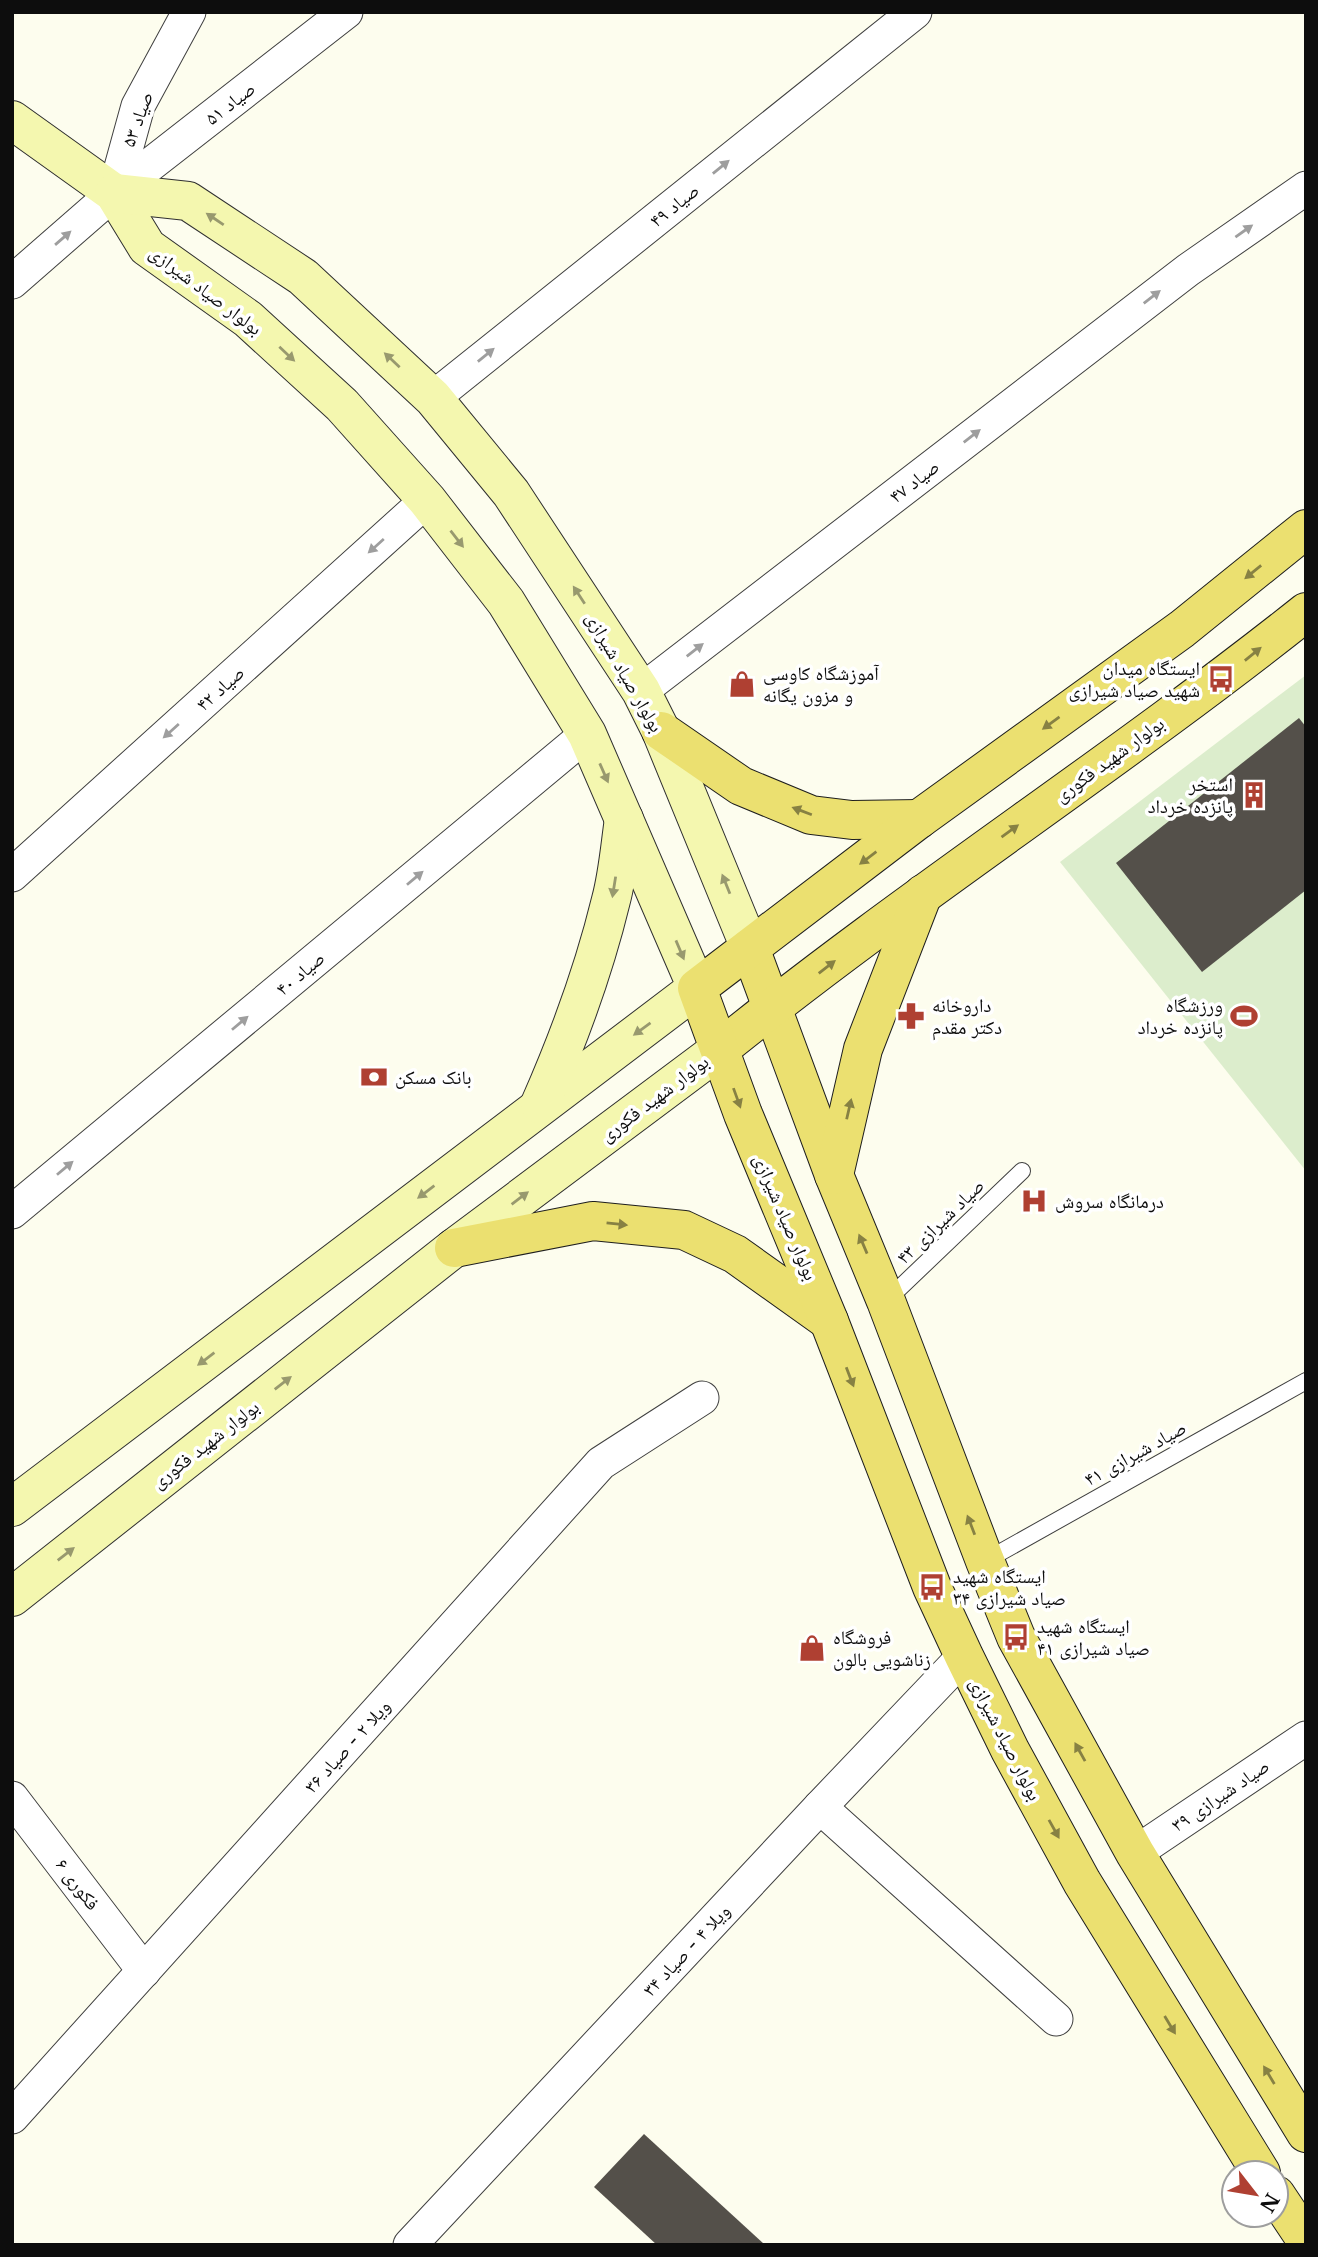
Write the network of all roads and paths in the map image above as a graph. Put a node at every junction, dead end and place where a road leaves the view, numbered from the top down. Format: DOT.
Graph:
graph roads {
  1 [pos="189,12"];
  2 [pos="346,12"];
  3 [pos="915,12"];
  4 [pos="12,120"];
  5 [pos="1306,188"];
  6 [pos="114,193"];
  7 [pos="12,282"];
  8 [pos="433,397"];
  9 [pos="427,500"];
  10 [pos="1306,529"];
  11 [pos="1306,612"];
  12 [pos="641,691"];
  13 [pos="661,731"];
  14 [pos="587,734"];
  15 [pos="624,819"];
  16 [pos="919,820"];
  17 [pos="12,874"];
  18 [pos="923,893"];
  19 [pos="750,948"];
  20 [pos="697,988"];
  21 [pos="772,1007"];
  22 [pos="720,1049"];
  23 [pos="539,1106"];
  24 [pos="1023,1171"];
  25 [pos="834,1175"];
  26 [pos="12,1212"];
  27 [pos="454,1248"];
  28 [pos="886,1301"];
  29 [pos="829,1321"];
  30 [pos="1306,1381"];
  31 [pos="702,1398"];
  32 [pos="12,1507"];
  33 [pos="985,1561"];
  34 [pos="12,1597"];
  35 [pos="964,1656"];
  36 [pos="1306,1738"];
  37 [pos="12,1798"];
  38 [pos="820,1807"];
  39 [pos="1135,1853"];
  40 [pos="144,1971"];
  41 [pos="1056,2019"];
  42 [pos="12,2118"];
  43 [pos="1302,2119"];
  44 [pos="1252,2159"];
  45 [pos="410,2245"];
  1 -- 6 [label="street, صیاد ۵۳"];
  2 -- 6 [label="street, صیاد ۵۱"];
  8 -- 3 [label="street, صیاد ۴۹, one-way"];
  4 -- 6 [label="street"];
  12 -- 5 [label="street, صیاد ۴۷, one-way"];
  7 -- 6 [label="street, صیاد ۵۱, one-way"];
  8 -- 6 [label="street, بولوار صیاد شیرازی, one-way"];
  6 -- 9 [label="street, بولوار صیاد شیرازی, one-way"];
  12 -- 8 [label="street, بولوار صیاد شیرازی, one-way"];
  9 -- 14 [label="street, بولوار صیاد شیرازی, one-way"];
  9 -- 17 [label="street, صیاد ۴۲, one-way"];
  10 -- 16 [label="main road, one-way"];
  18 -- 11 [label="main road, بولوار شهید فکوری, one-way"];
  12 -- 13 [label="street, بولوار صیاد شیرازی"];
  16 -- 13 [label="main road, one-way"];
  19 -- 13 [label="street, بولوار صیاد شیرازی, one-way"];
  14 -- 15 [label="street, بولوار صیاد شیرازی, one-way"];
  26 -- 14 [label="street, صیاد ۴۰, one-way"];
  15 -- 20 [label="street, بولوار صیاد شیرازی, one-way"];
  15 -- 23 [label="street, one-way"];
  16 -- 19 [label="main road, one-way"];
  21 -- 18 [label="main road, بولوار شهید فکوری, one-way"];
  25 -- 18 [label="main road, one-way"];
  19 -- 20 [label="main road"];
  19 -- 21 [label="main road, بولوار صیاد شیرازی"];
  20 -- 22 [label="main road, بولوار صیاد شیرازی"];
  20 -- 23 [label="street, one-way"];
  21 -- 22 [label="main road, بولوار شهید فکوری"];
  21 -- 25 [label="main road, بولوار صیاد شیرازی"];
  27 -- 22 [label="street, بولوار شهید فکوری, one-way"];
  22 -- 29 [label="main road, بولوار صیاد شیرازی, one-way"];
  23 -- 32 [label="street, one-way"];
  24 -- 28 [label="lane, صیاد شیرازی ۴۳"];
  28 -- 25 [label="main road, بولوار صیاد شیرازی, one-way"];
  27 -- 29 [label="main road, one-way"];
  34 -- 27 [label="street, بولوار شهید فکوری, one-way"];
  33 -- 28 [label="main road, بولوار صیاد شیرازی, one-way"];
  29 -- 35 [label="main road, بولوار صیاد شیرازی, one-way"];
  30 -- 33 [label="lane, صیاد شیرازی ۴۱"];
  31 -- 40 [label="street, ویلا ۲ - صیاد ۳۶"];
  39 -- 33 [label="main road, بولوار صیاد شیرازی, one-way"];
  35 -- 38 [label="street, ویلا ۴ - صیاد ۳۴"];
  35 -- 44 [label="main road, بولوار صیاد شیرازی, one-way"];
  36 -- 39 [label="street, صیاد شیرازی ۳۹"];
  37 -- 40 [label="street, فکوری ۶"];
  38 -- 41 [label="street"];
  38 -- 45 [label="street, ویلا ۴ - صیاد ۳۴"];
  43 -- 39 [label="main road, بولوار صیاد شیرازی, one-way"];
  40 -- 42 [label="street, ویلا ۲ - صیاد ۳۶"];
}
